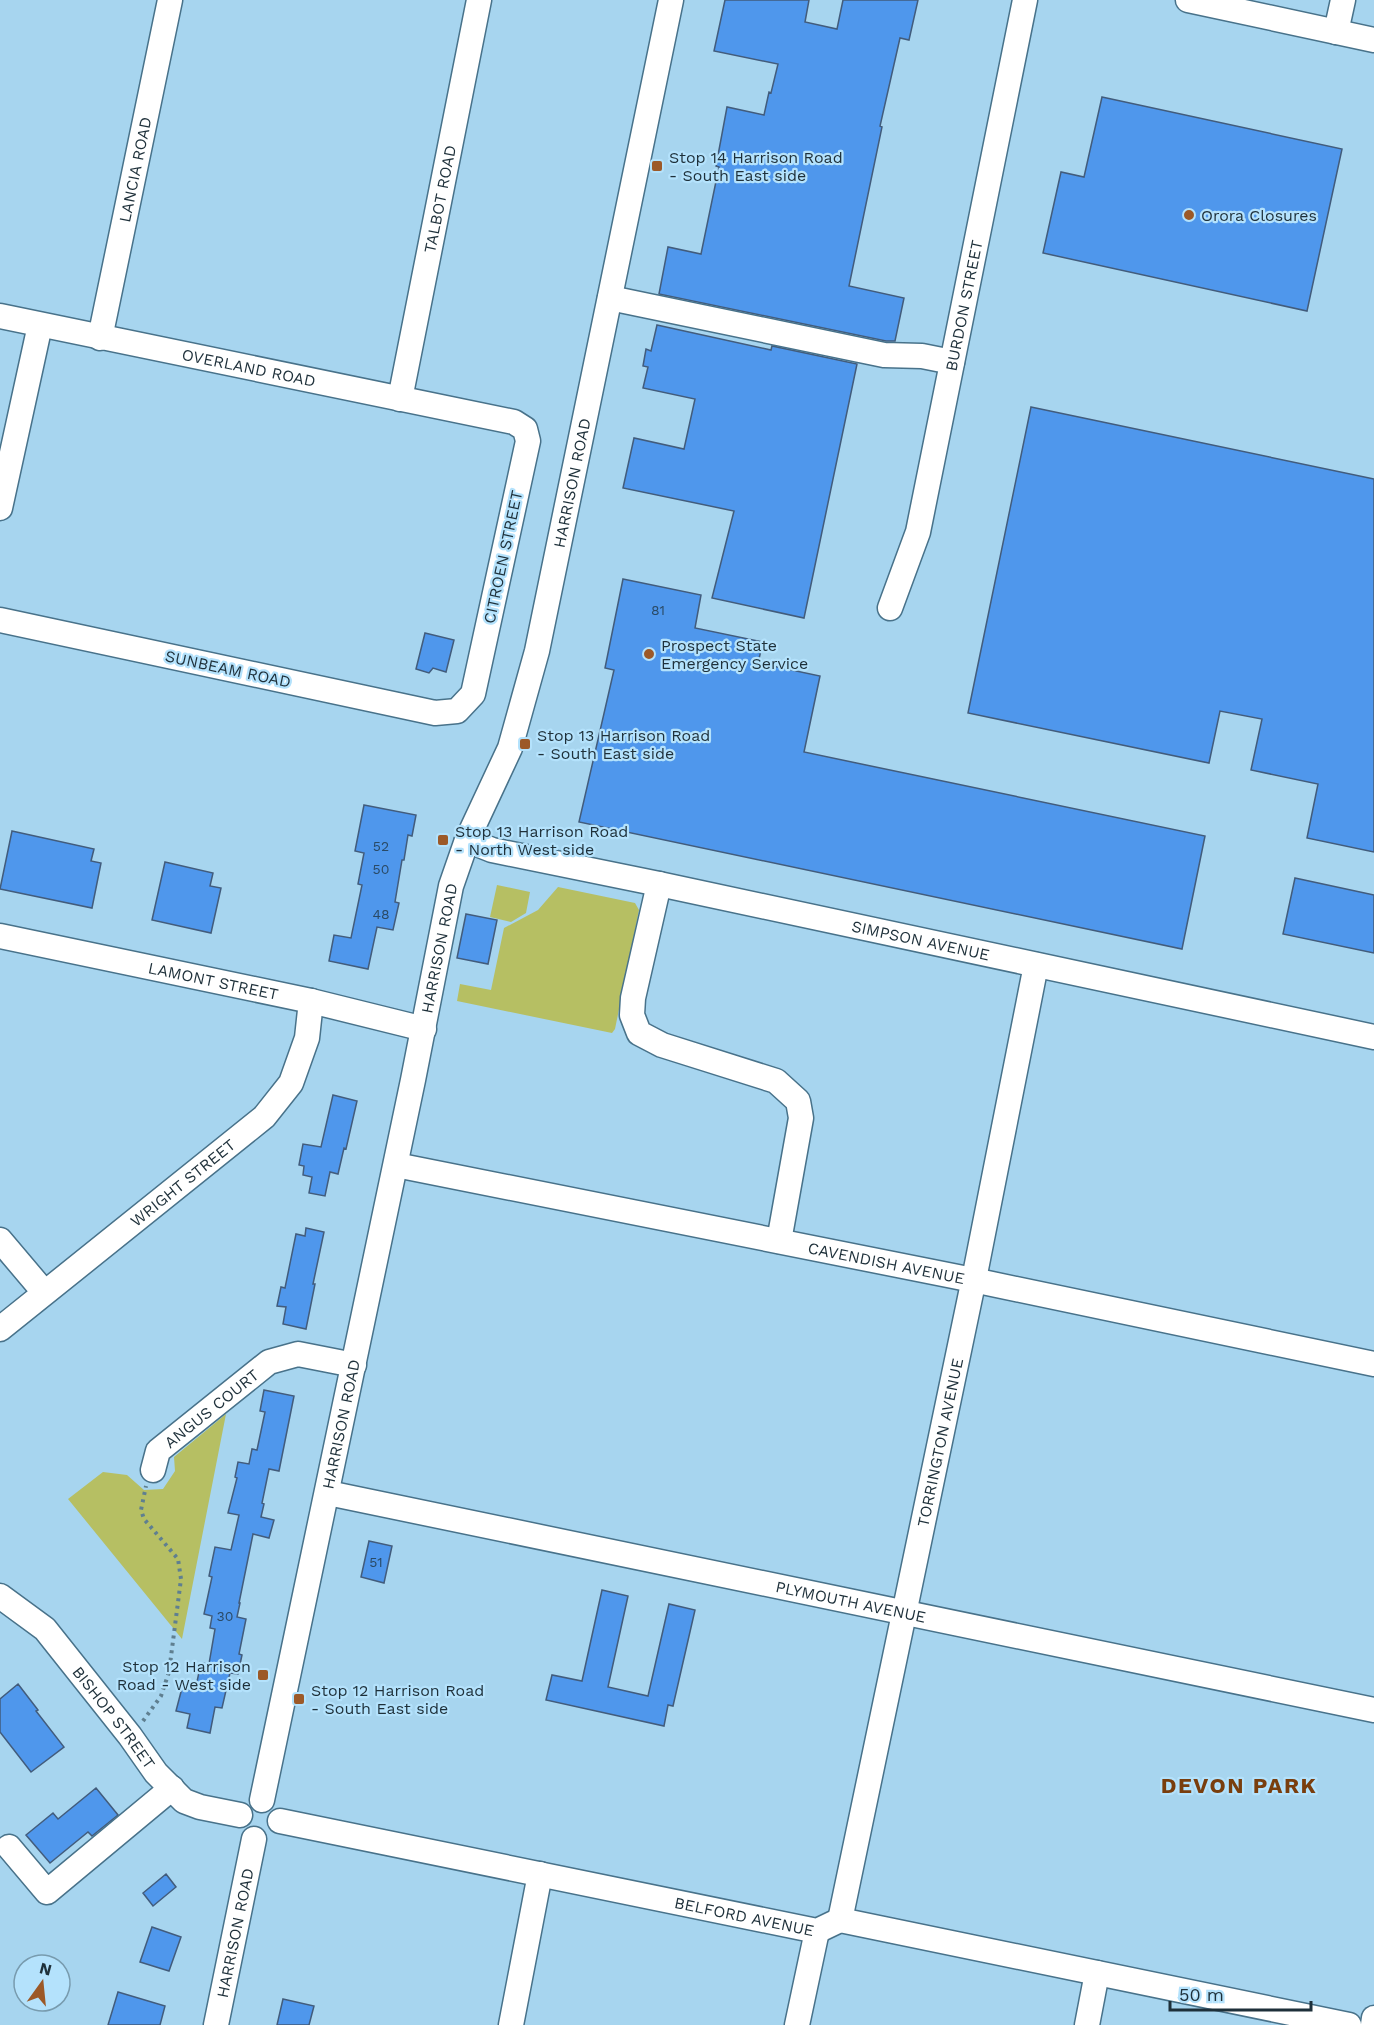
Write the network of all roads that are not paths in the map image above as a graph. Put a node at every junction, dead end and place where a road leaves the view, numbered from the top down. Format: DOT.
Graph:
graph roads {
  1 [pos="170,0"];
  2 [pos="478,0"];
  3 [pos="671,0"];
  4 [pos="1025,0"];
  5 [pos="1188,0"];
  6 [pos="1343,0"];
  7 [pos="1336,32"];
  8 [pos="1374,40"];
  9 [pos="610,298"];
  10 [pos="0,316"];
  11 [pos="40,325"];
  12 [pos="100,338"];
  13 [pos="952,362"];
  14 [pos="400,399"];
  15 [pos="496,418"];
  16 [pos="0,508"];
  17 [pos="890,608"];
  18 [pos="0,620"];
  19 [pos="457,711"];
  20 [pos="467,840"];
  21 [pos="659,884"];
  22 [pos="0,936"];
  23 [pos="1036,965"];
  24 [pos="311,1001"];
  25 [pos="423,1029"];
  26 [pos="1374,1037"];
  27 [pos="396,1165"];
  28 [pos="0,1240"];
  29 [pos="779,1241"];
  30 [pos="973,1280"];
  31 [pos="44,1292"];
  32 [pos="0,1329"];
  33 [pos="1374,1364"];
  34 [pos="354,1365"];
  35 [pos="153,1470"];
  36 [pos="328,1493"];
  37 [pos="0,1596"];
  38 [pos="904,1612"];
  39 [pos="1374,1710"];
  40 [pos="171,1788"];
  41 [pos="262,1800"];
  42 [pos="240,1815"];
  43 [pos="280,1821"];
  44 [pos="254,1839"];
  45 [pos="9,1847"];
  46 [pos="540,1874"];
  47 [pos="840,1920"];
  48 [pos="817,1931"];
  49 [pos="1097,1973"];
  50 [pos="1374,2018"];
  51 [pos="216,2025"];
  52 [pos="510,2025"];
  53 [pos="798,2025"];
  54 [pos="1087,2025"];
  55 [pos="1348,2025"];
  56 [pos="1373,2025"];
  1 -- 12 [label="street, LANCIA ROAD"];
  2 -- 14 [label="street, TALBOT ROAD"];
  3 -- 9 [label="street, HARRISON ROAD"];
  4 -- 13 [label="street, BURDON STREET"];
  5 -- 7 [label="street"];
  6 -- 7 [label="street"];
  7 -- 8 [label="street"];
  9 -- 13 [label="street"];
  9 -- 20 [label="street, HARRISON ROAD"];
  10 -- 11 [label="street, OVERLAND ROAD"];
  11 -- 12 [label="street, OVERLAND ROAD"];
  11 -- 16 [label="street"];
  12 -- 14 [label="street, OVERLAND ROAD"];
  13 -- 17 [label="street, BURDON STREET"];
  14 -- 15 [label="street, OVERLAND ROAD"];
  15 -- 19 [label="street, CITROEN STREET"];
  18 -- 19 [label="street, SUNBEAM ROAD"];
  20 -- 21 [label="street, SIMPSON AVENUE"];
  20 -- 25 [label="street, HARRISON ROAD"];
  21 -- 23 [label="street, SIMPSON AVENUE"];
  21 -- 29 [label="street"];
  22 -- 24 [label="street, LAMONT STREET"];
  23 -- 26 [label="street, SIMPSON AVENUE"];
  23 -- 30 [label="street, TORRINGTON AVENUE"];
  24 -- 25 [label="street, LAMONT STREET"];
  24 -- 31 [label="street, WRIGHT STREET"];
  25 -- 27 [label="street, HARRISON ROAD"];
  27 -- 29 [label="street, CAVENDISH AVENUE"];
  27 -- 34 [label="street, HARRISON ROAD"];
  28 -- 31 [label="street"];
  29 -- 30 [label="street, CAVENDISH AVENUE"];
  30 -- 33 [label="street, CAVENDISH AVENUE"];
  30 -- 38 [label="street, TORRINGTON AVENUE"];
  31 -- 32 [label="street, WRIGHT STREET"];
  34 -- 35 [label="street, ANGUS COURT"];
  34 -- 36 [label="street, HARRISON ROAD"];
  36 -- 38 [label="street, PLYMOUTH AVENUE"];
  36 -- 41 [label="street, HARRISON ROAD"];
  37 -- 40 [label="street, BISHOP STREET"];
  38 -- 39 [label="street, PLYMOUTH AVENUE"];
  38 -- 47 [label="street, TORRINGTON AVENUE"];
  40 -- 42 [label="street, BISHOP STREET"];
  40 -- 45 [label="street"];
  41 -- 42 [label="street"];
  41 -- 43 [label="street"];
  42 -- 44 [label="street"];
  43 -- 44 [label="street"];
  43 -- 46 [label="street, BELFORD AVENUE"];
  44 -- 51 [label="street, HARRISON ROAD"];
  46 -- 48 [label="street, BELFORD AVENUE"];
  46 -- 52 [label="street"];
  47 -- 48 [label="street, BELFORD AVENUE"];
  47 -- 49 [label="street, BELFORD AVENUE"];
  48 -- 53 [label="street"];
  49 -- 54 [label="street"];
  49 -- 55 [label="street, BELFORD AVENUE"];
  50 -- 56 [label="street"];
}
